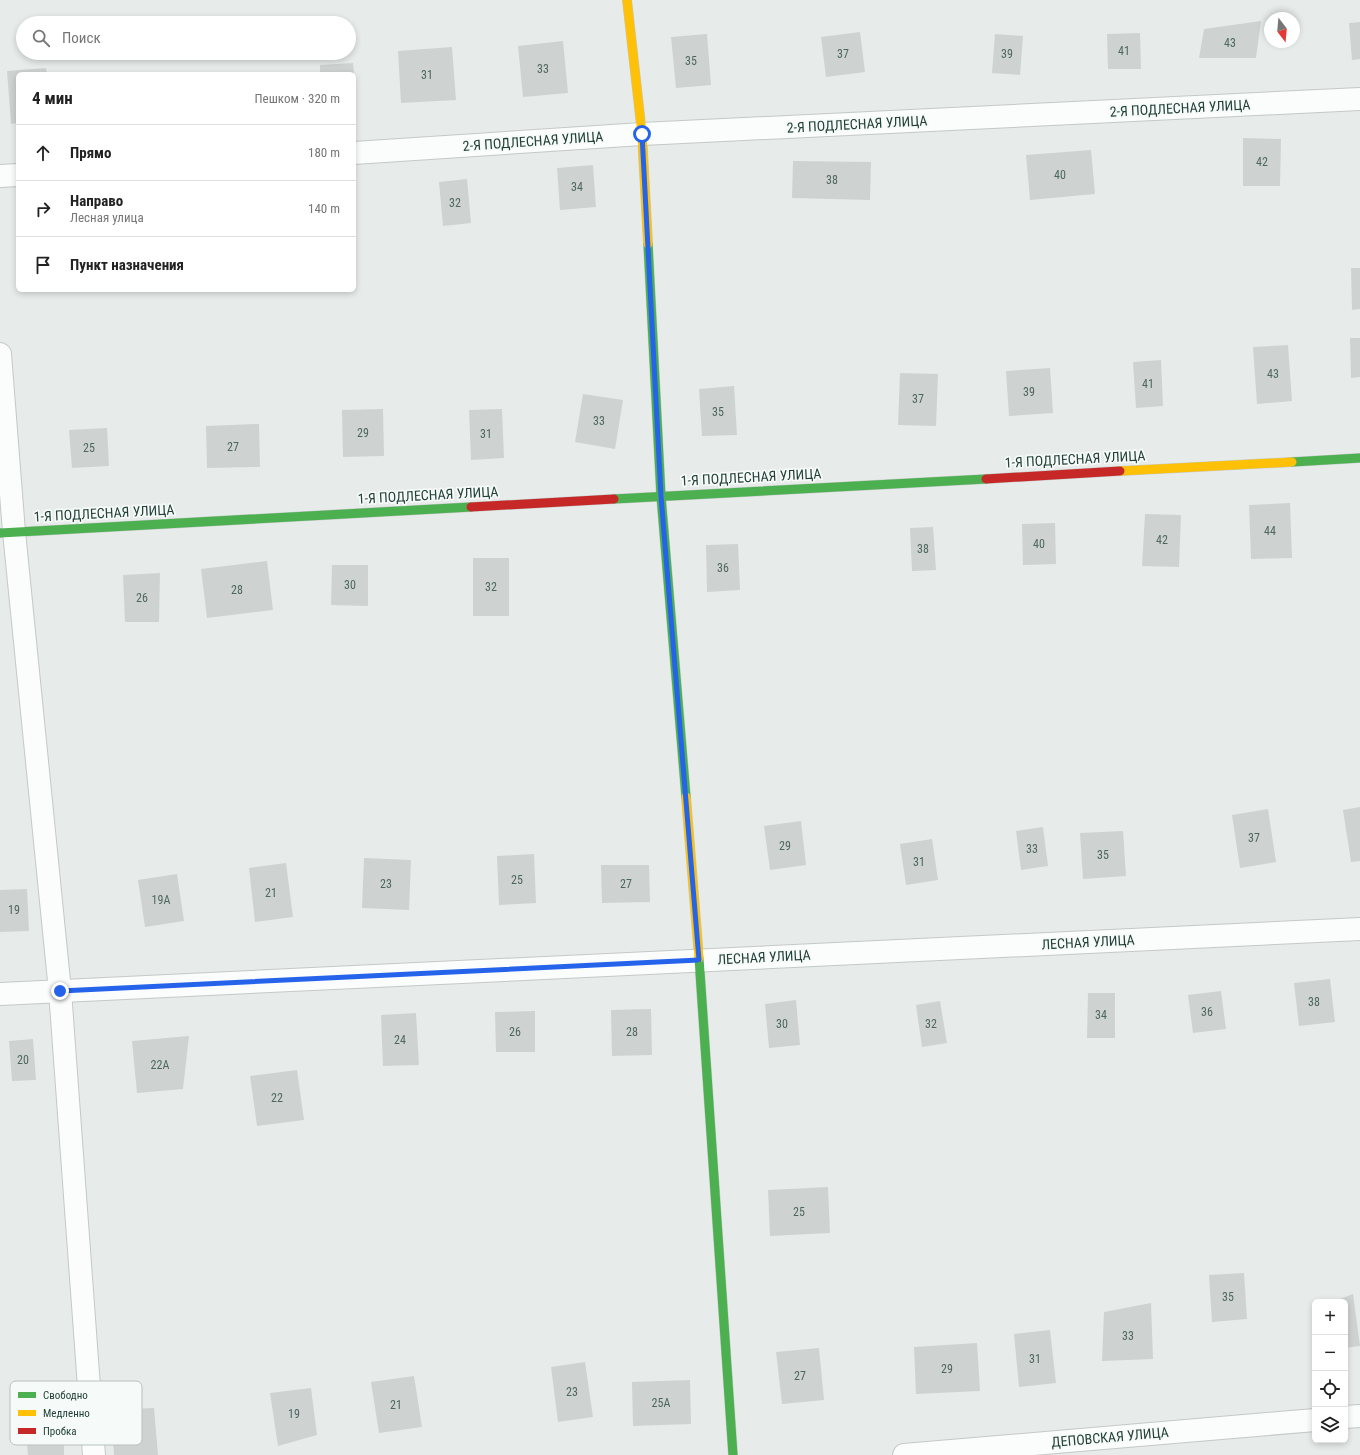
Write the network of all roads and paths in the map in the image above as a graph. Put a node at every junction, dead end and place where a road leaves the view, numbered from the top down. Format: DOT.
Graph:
graph roads {
  1 [pos="626,0"];
  2 [pos="1360,99"];
  3 [pos="642,134"];
  4 [pos="356,153"];
  5 [pos="16,174"];
  6 [pos="0,176"];
  7 [pos="0,354"];
  8 [pos="1360,458"];
  9 [pos="661,496"];
  10 [pos="7,532"];
  11 [pos="1360,928"];
  12 [pos="699,960"];
  13 [pos="60,991"];
  14 [pos="0,994"];
  15 [pos="89,1381"];
  16 [pos="1360,1416"];
  17 [pos="1348,1417"];
  18 [pos="1312,1420"];
  19 [pos="93,1445"];
  20 [pos="94,1455"];
  21 [pos="733,1455"];
  22 [pos="904,1455"];
  1 -- 3 [label="street"];
  2 -- 3 [label="street, 2-Я ПОДЛЕСНАЯ УЛИЦА"];
  3 -- 4 [label="street, 2-Я ПОДЛЕСНАЯ УЛИЦА"];
  3 -- 9 [label="street"];
  5 -- 6 [label="street"];
  7 -- 10 [label="street"];
  8 -- 9 [label="street, 1-Я ПОДЛЕСНАЯ УЛИЦА"];
  9 -- 10 [label="street, 1-Я ПОДЛЕСНАЯ УЛИЦА"];
  9 -- 12 [label="street"];
  10 -- 13 [label="street"];
  11 -- 12 [label="street, ЛЕСНАЯ УЛИЦА"];
  12 -- 13 [label="street, ЛЕСНАЯ УЛИЦА"];
  12 -- 21 [label="street"];
  13 -- 14 [label="street, ЛЕСНАЯ УЛИЦА"];
  13 -- 15 [label="street"];
  16 -- 17 [label="street"];
  18 -- 22 [label="street, ДЕПОВСКАЯ УЛИЦА"];
  19 -- 20 [label="street"];
}
